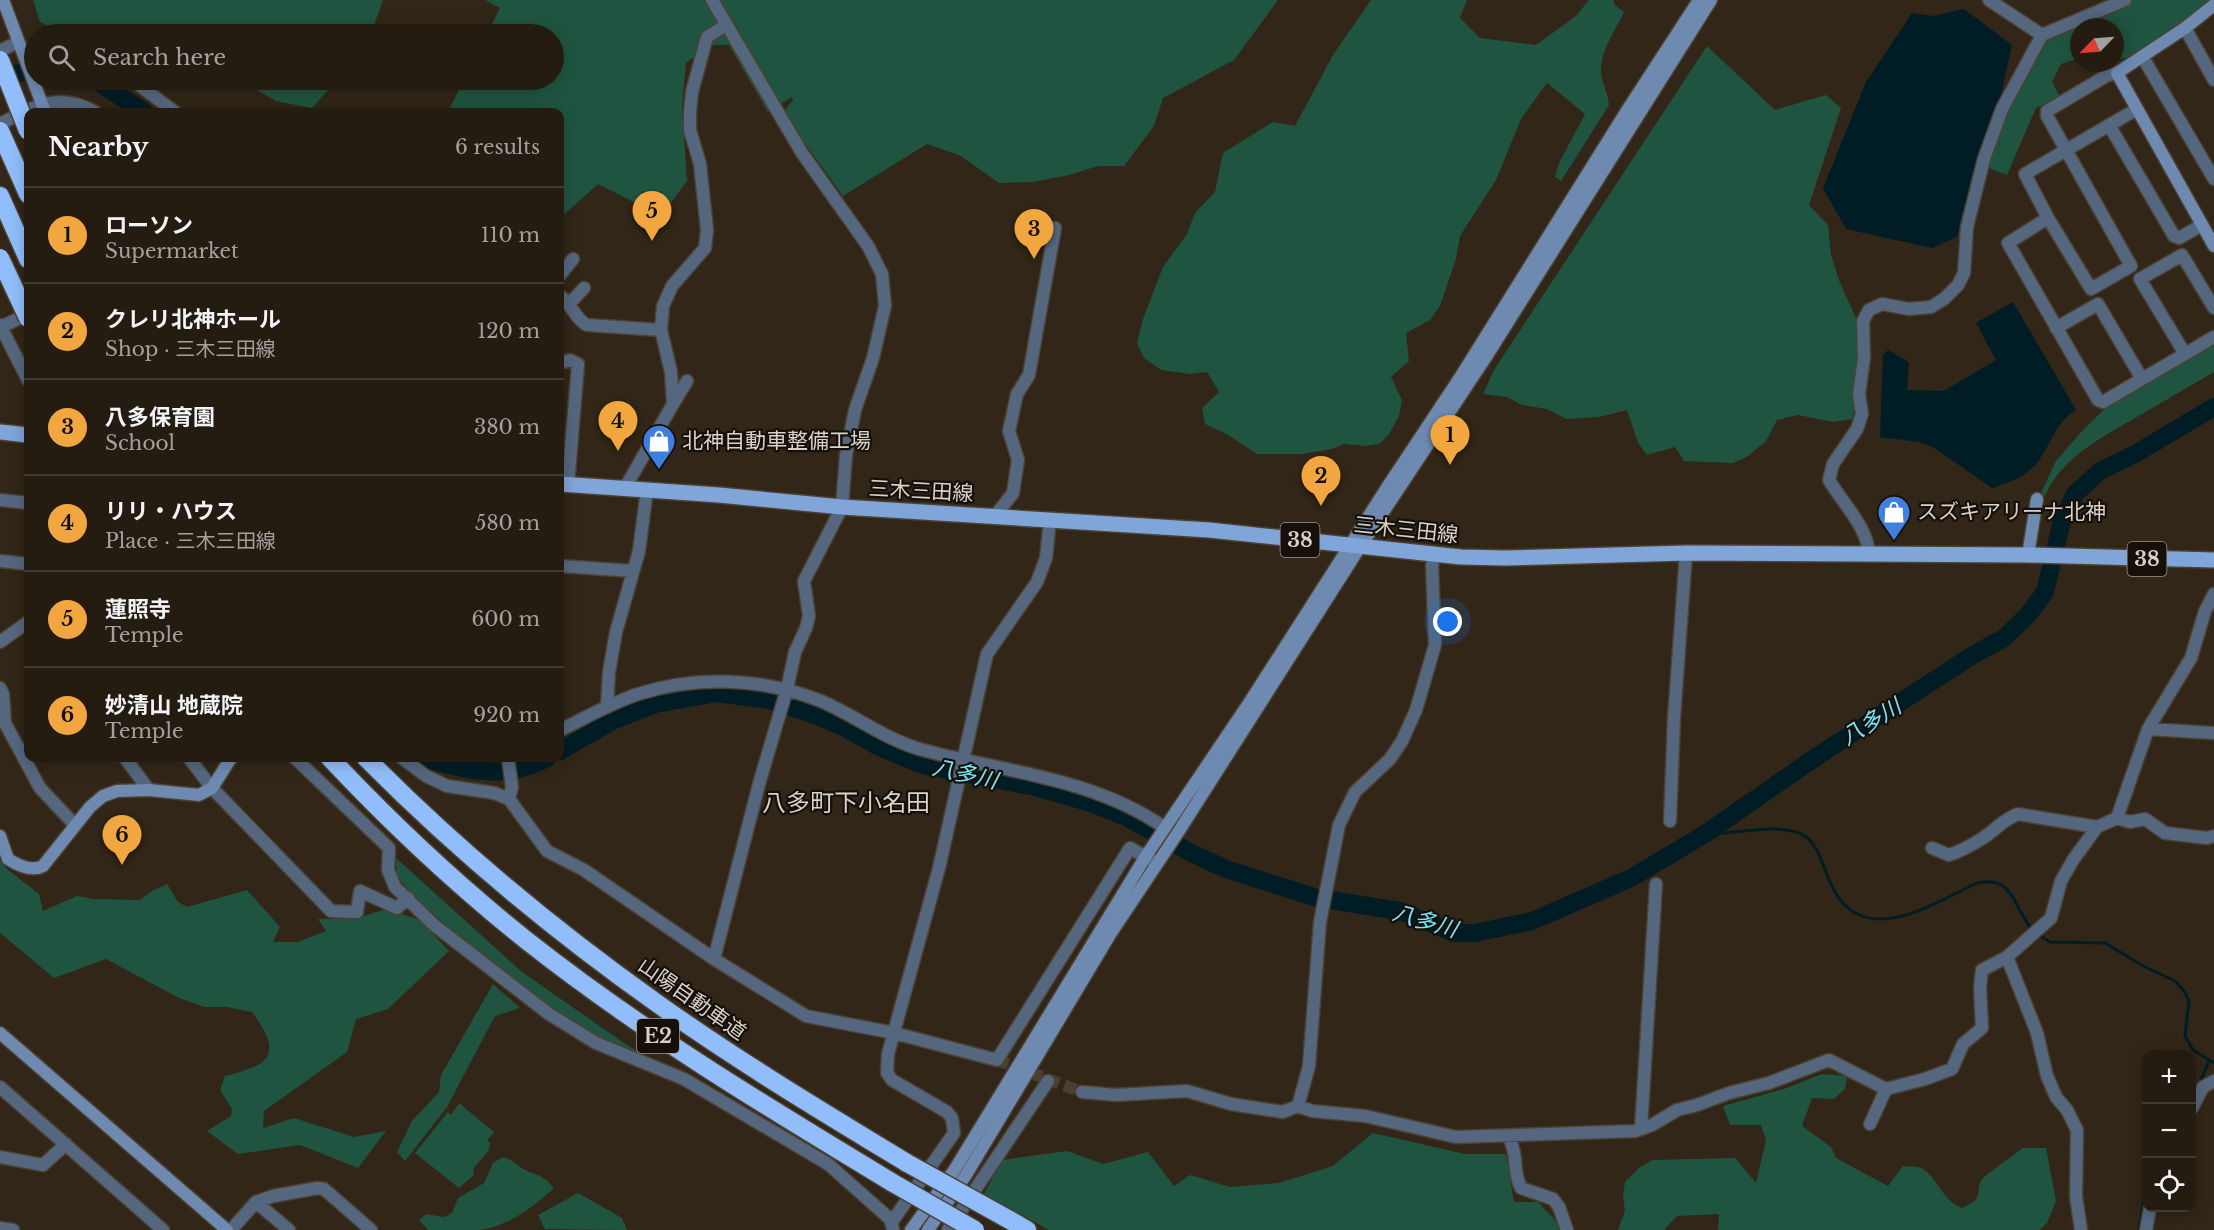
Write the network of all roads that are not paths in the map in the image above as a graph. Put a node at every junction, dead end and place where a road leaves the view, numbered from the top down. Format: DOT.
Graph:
graph roads {
  1 [pos="3,0"];
  2 [pos="712,0"];
  3 [pos="1699,0"];
  4 [pos="1711,0"];
  5 [pos="1989,0"];
  6 [pos="2125,0"];
  7 [pos="2107,3"];
  8 [pos="2214,5"];
  9 [pos="726,25"];
  10 [pos="2185,28"];
  11 [pos="2042,35"];
  12 [pos="18,42"];
  13 [pos="24,49"];
  14 [pos="0,51"];
  15 [pos="2142,56"];
  16 [pos="0,60"];
  17 [pos="2118,73"];
  18 [pos="2214,80"];
  19 [pos="38,90"];
  20 [pos="145,90"];
  21 [pos="43,108"];
  22 [pos="88,108"];
  23 [pos="170,108"];
  24 [pos="2137,109"];
  25 [pos="24,115"];
  26 [pos="24,121"];
  27 [pos="0,124"];
  28 [pos="2109,125"];
  29 [pos="0,131"];
  30 [pos="2067,150"];
  31 [pos="2214,179"];
  32 [pos="24,185"];
  33 [pos="0,196"];
  34 [pos="2048,218"];
  35 [pos="2202,225"];
  36 [pos="1056,228"];
  37 [pos="2213,243"];
  38 [pos="24,250"];
  39 [pos="0,258"];
  40 [pos="573,259"];
  41 [pos="564,270"];
  42 [pos="0,279"];
  43 [pos="584,288"];
  44 [pos="564,299"];
  45 [pos="570,303"];
  46 [pos="24,308"];
  47 [pos="2214,308"];
  48 [pos="24,317"];
  49 [pos="24,324"];
  50 [pos="0,326"];
  51 [pos="2056,328"];
  52 [pos="661,330"];
  53 [pos="2214,337"];
  54 [pos="2186,354"];
  55 [pos="564,362"];
  56 [pos="24,372"];
  57 [pos="2142,379"];
  58 [pos="687,381"];
  59 [pos="673,404"];
  60 [pos="564,426"];
  61 [pos="573,427"];
  62 [pos="0,432"];
  63 [pos="24,435"];
  64 [pos="564,484"];
  65 [pos="625,488"];
  66 [pos="647,490"];
  67 [pos="2037,499"];
  68 [pos="0,500"];
  69 [pos="24,503"];
  70 [pos="842,507"];
  71 [pos="995,516"];
  72 [pos="1050,520"];
  73 [pos="1355,546"];
  74 [pos="1686,553"];
  75 [pos="1434,555"];
  76 [pos="1869,555"];
  77 [pos="2035,556"];
  78 [pos="2214,560"];
  79 [pos="0,561"];
  80 [pos="24,564"];
  81 [pos="564,566"];
  82 [pos="633,571"];
  83 [pos="2214,594"];
  84 [pos="24,627"];
  85 [pos="0,642"];
  86 [pos="0,688"];
  87 [pos="787,689"];
  88 [pos="607,707"];
  89 [pos="564,728"];
  90 [pos="2148,729"];
  91 [pos="2214,733"];
  92 [pos="24,758"];
  93 [pos="963,759"];
  94 [pos="26,762"];
  95 [pos="128,762"];
  96 [pos="192,762"];
  97 [pos="228,762"];
  98 [pos="299,762"];
  99 [pos="326,762"];
  100 [pos="334,762"];
  101 [pos="372,762"];
  102 [pos="407,762"];
  103 [pos="508,762"];
  104 [pos="212,788"];
  105 [pos="148,790"];
  106 [pos="511,793"];
  107 [pos="2117,818"];
  108 [pos="389,820"];
  109 [pos="1670,821"];
  110 [pos="75,825"];
  111 [pos="2097,826"];
  112 [pos="1165,828"];
  113 [pos="0,836"];
  114 [pos="2214,836"];
  115 [pos="1932,848"];
  116 [pos="1151,860"];
  117 [pos="1656,884"];
  118 [pos="408,898"];
  119 [pos="2007,957"];
  120 [pos="714,959"];
  121 [pos="0,1033"];
  122 [pos="894,1033"];
  123 [pos="1048,1081"];
  124 [pos="2214,1081"];
  125 [pos="0,1087"];
  126 [pos="1886,1089"];
  127 [pos="1082,1092"];
  128 [pos="2194,1104"];
  129 [pos="1298,1106"];
  130 [pos="1870,1124"];
  131 [pos="1641,1129"];
  132 [pos="1508,1136"];
  133 [pos="66,1144"];
  134 [pos="0,1157"];
  135 [pos="256,1202"];
  136 [pos="2149,1212"];
  137 [pos="892,1226"];
  138 [pos="1021,1227"];
  139 [pos="0,1228"];
  140 [pos="161,1229"];
  141 [pos="13,1230"];
  142 [pos="229,1230"];
  143 [pos="290,1230"];
  144 [pos="371,1230"];
  145 [pos="911,1230"];
  146 [pos="928,1230"];
  147 [pos="948,1230"];
  148 [pos="975,1230"];
  149 [pos="1567,1230"];
  150 [pos="2081,1230"];
  151 [pos="2146,1230"];
  1 -- 12 [label="street"];
  2 -- 9 [label="street"];
  3 -- 73 [label="street"];
  4 -- 73 [label="street"];
  5 -- 11 [label="street"];
  6 -- 7 [label="street"];
  7 -- 11 [label="street"];
  8 -- 10 [label="street"];
  9 -- 52 [label="street"];
  9 -- 70 [label="street"];
  10 -- 15 [label="street"];
  10 -- 18 [label="street"];
  11 -- 76 [label="street"];
  12 -- 13 [label="street"];
  12 -- 14 [label="street"];
  15 -- 17 [label="street"];
  15 -- 31 [label="street"];
  16 -- 26 [label="highway, bridge"];
  17 -- 24 [label="street"];
  17 -- 30 [label="street"];
  19 -- 21 [label="street"];
  20 -- 23 [label="street"];
  21 -- 22 [label="street"];
  24 -- 28 [label="street"];
  24 -- 35 [label="street"];
  25 -- 27 [label="street"];
  28 -- 30 [label="street"];
  28 -- 35 [label="street"];
  29 -- 32 [label="highway"];
  30 -- 34 [label="street"];
  30 -- 34 [label="street"];
  33 -- 38 [label="highway"];
  34 -- 51 [label="street"];
  35 -- 37 [label="street"];
  36 -- 71 [label="street"];
  39 -- 46 [label="highway, bridge"];
  40 -- 41 [label="street"];
  42 -- 49 [label="highway"];
  43 -- 45 [label="street"];
  44 -- 45 [label="street"];
  45 -- 52 [label="street"];
  47 -- 54 [label="street"];
  48 -- 50 [label="street"];
  50 -- 56 [label="street"];
  51 -- 57 [label="street"];
  51 -- 57 [label="street"];
  52 -- 59 [label="street"];
  53 -- 54 [label="street"];
  54 -- 57 [label="street"];
  55 -- 61 [label="street"];
  58 -- 59 [label="street"];
  59 -- 65 [label="street"];
  60 -- 61 [label="street"];
  61 -- 64 [label="street"];
  62 -- 63 [label="main road"];
  64 -- 65 [label="main road, 三木三田線 / 38"];
  65 -- 66 [label="main road, 三木三田線 / 38"];
  66 -- 70 [label="main road, 三木三田線 / 38"];
  66 -- 82 [label="street"];
  67 -- 77 [label="street"];
  68 -- 69 [label="street"];
  70 -- 71 [label="main road, 三木三田線 / 38"];
  70 -- 87 [label="street"];
  71 -- 72 [label="main road, 三木三田線 / 38"];
  72 -- 73 [label="main road, 三木三田線 / 38"];
  72 -- 93 [label="street"];
  73 -- 75 [label="main road, 三木三田線 / 38"];
  73 -- 112 [label="street"];
  73 -- 116 [label="street"];
  74 -- 75 [label="main road, 三木三田線 / 38"];
  74 -- 76 [label="main road, 三木三田線 / 38"];
  74 -- 109 [label="street"];
  75 -- 129 [label="street"];
  76 -- 77 [label="main road, 三木三田線 / 38"];
  77 -- 78 [label="main road, 三木三田線 / 38"];
  79 -- 80 [label="street"];
  81 -- 82 [label="street"];
  82 -- 88 [label="street"];
  83 -- 90 [label="street"];
  84 -- 85 [label="street"];
  86 -- 92 [label="street"];
  87 -- 88 [label="street"];
  87 -- 93 [label="street"];
  87 -- 120 [label="street"];
  88 -- 89 [label="street"];
  90 -- 91 [label="street"];
  90 -- 107 [label="street"];
  93 -- 112 [label="street"];
  93 -- 122 [label="street"];
  94 -- 110 [label="street"];
  95 -- 105 [label="street"];
  96 -- 104 [label="street"];
  97 -- 104 [label="street"];
  98 -- 118 [label="street"];
  99 -- 108 [label="highway, E2"];
  100 -- 108 [label="highway, E2"];
  101 -- 138 [label="highway, 山陽自動車道 / E2, bridge"];
  102 -- 106 [label="street"];
  103 -- 106 [label="street"];
  104 -- 105 [label="street"];
  104 -- 118 [label="street"];
  105 -- 110 [label="street"];
  106 -- 120 [label="street"];
  107 -- 111 [label="street"];
  107 -- 114 [label="street"];
  108 -- 148 [label="highway, E2, bridge"];
  110 -- 113 [label="street"];
  111 -- 115 [label="street"];
  111 -- 119 [label="street"];
  112 -- 116 [label="street"];
  116 -- 122 [label="street"];
  116 -- 145 [label="street"];
  116 -- 146 [label="street"];
  117 -- 131 [label="street"];
  118 -- 137 [label="street"];
  119 -- 126 [label="street"];
  119 -- 150 [label="street"];
  120 -- 122 [label="street"];
  121 -- 142 [label="street"];
  122 -- 137 [label="street"];
  123 -- 147 [label="street"];
  124 -- 128 [label="street"];
  125 -- 133 [label="street"];
  126 -- 130 [label="street"];
  126 -- 131 [label="street"];
  127 -- 129 [label="street"];
  129 -- 132 [label="street"];
  131 -- 132 [label="street"];
  132 -- 149 [label="street"];
  133 -- 134 [label="street"];
  133 -- 140 [label="street"];
  135 -- 142 [label="street"];
  135 -- 143 [label="street"];
  135 -- 144 [label="street"];
  136 -- 151 [label="street"];
  139 -- 141 [label="street"];
}
